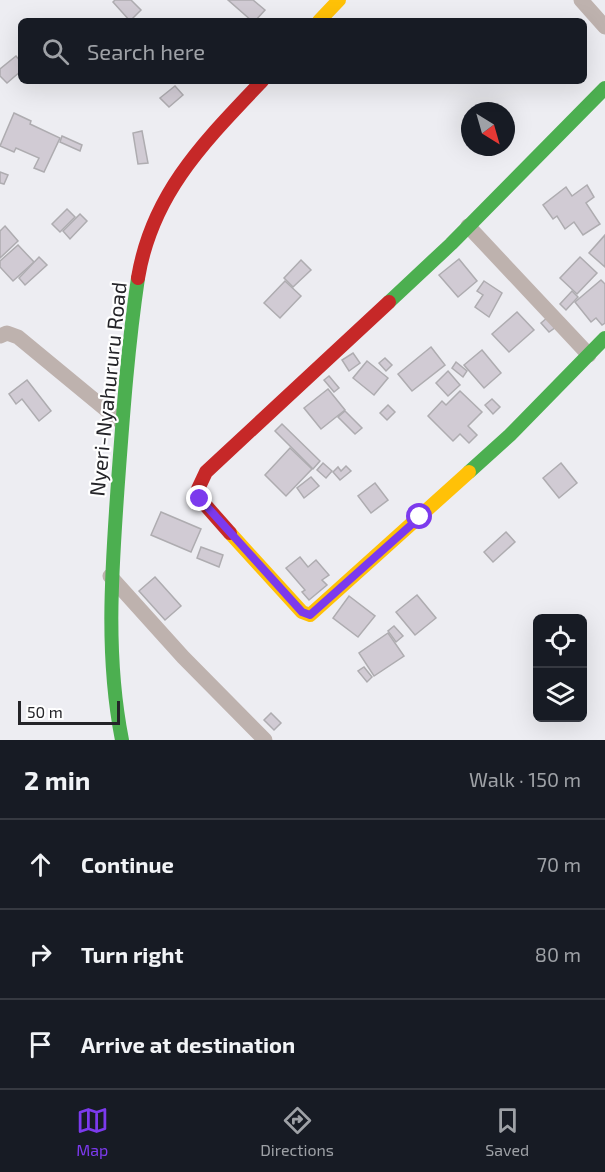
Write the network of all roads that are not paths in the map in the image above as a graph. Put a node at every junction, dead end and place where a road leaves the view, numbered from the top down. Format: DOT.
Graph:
graph roads {
  1 [pos="339,0"];
  2 [pos="581,0"];
  3 [pos="322,18"];
  4 [pos="605,27"];
  5 [pos="259,84"];
  6 [pos="605,88"];
  7 [pos="468,226"];
  8 [pos="0,336"];
  9 [pos="605,338"];
  10 [pos="589,355"];
  11 [pos="121,422"];
  12 [pos="110,576"];
  13 [pos="122,740"];
  14 [pos="265,740"];
  1 -- 3 [label="street"];
  2 -- 4 [label="street"];
  5 -- 11 [label="street, Nyeri-Nyahururu Road"];
  6 -- 7 [label="street"];
  7 -- 10 [label="street"];
  7 -- 10 [label="street"];
  8 -- 11 [label="street"];
  9 -- 10 [label="street"];
  11 -- 12 [label="street, Nyeri-Nyahururu Road"];
  12 -- 13 [label="street, Nyeri-Nyahururu Road"];
  12 -- 14 [label="street"];
}
